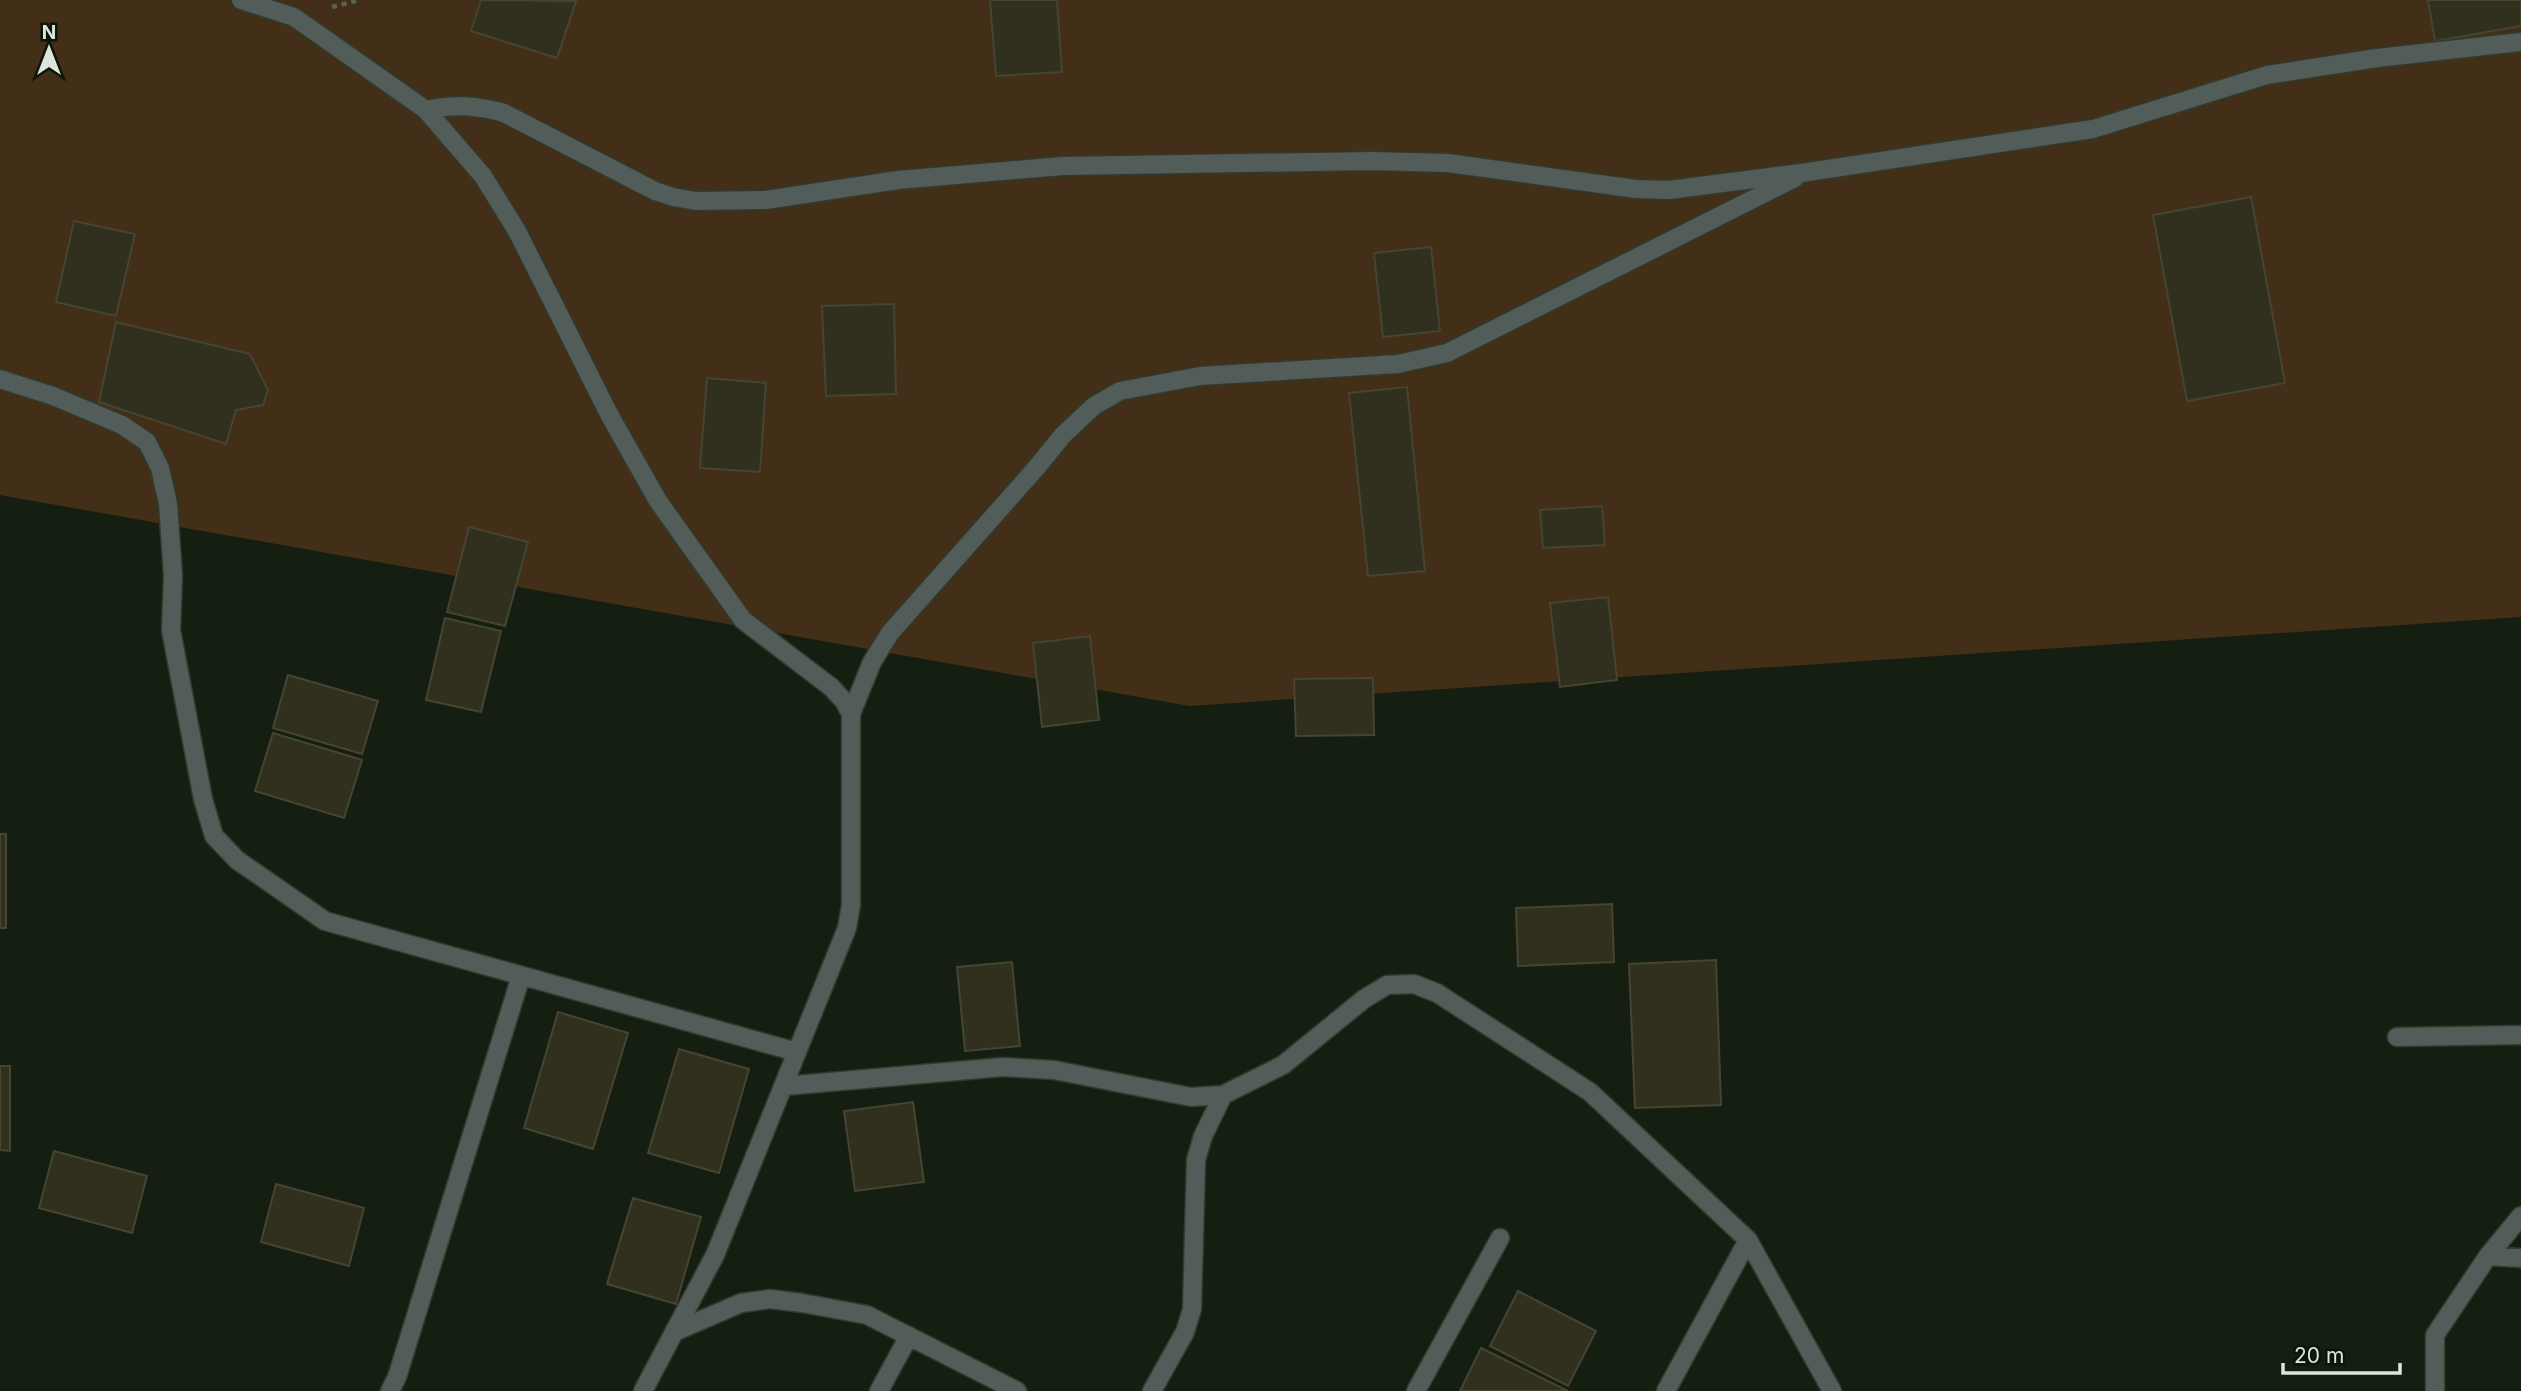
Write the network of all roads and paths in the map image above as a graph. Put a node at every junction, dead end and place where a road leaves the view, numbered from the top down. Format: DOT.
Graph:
graph roads {
  1 [pos="241,0"];
  2 [pos="2521,42"];
  3 [pos="426,110"];
  4 [pos="1808,172"];
  5 [pos="0,379"];
  6 [pos="851,714"];
  7 [pos="521,976"];
  8 [pos="2521,1035"];
  9 [pos="2398,1037"];
  10 [pos="797,1052"];
  11 [pos="784,1086"];
  12 [pos="1223,1095"];
  13 [pos="2521,1216"];
  14 [pos="1500,1238"];
  15 [pos="1748,1240"];
  16 [pos="2488,1256"];
  17 [pos="2521,1258"];
  18 [pos="674,1332"];
  19 [pos="909,1336"];
  20 [pos="390,1391"];
  21 [pos="643,1391"];
  22 [pos="879,1391"];
  23 [pos="1017,1391"];
  24 [pos="1152,1391"];
  25 [pos="1416,1391"];
  26 [pos="1667,1391"];
  27 [pos="1832,1391"];
  28 [pos="2435,1391"];
  1 -- 3 [label="street"];
  2 -- 4 [label="street"];
  3 -- 4 [label="street"];
  3 -- 6 [label="street"];
  4 -- 6 [label="street"];
  5 -- 7 [label="street"];
  6 -- 10 [label="street"];
  7 -- 10 [label="street"];
  7 -- 20 [label="street"];
  8 -- 9 [label="street"];
  10 -- 11 [label="street"];
  11 -- 12 [label="street"];
  11 -- 18 [label="street"];
  12 -- 15 [label="street"];
  12 -- 24 [label="street"];
  13 -- 16 [label="street"];
  14 -- 25 [label="street"];
  15 -- 26 [label="street"];
  15 -- 27 [label="street"];
  16 -- 17 [label="street"];
  16 -- 28 [label="street"];
  18 -- 19 [label="street"];
  18 -- 21 [label="street"];
  19 -- 22 [label="street"];
  19 -- 23 [label="street"];
}
